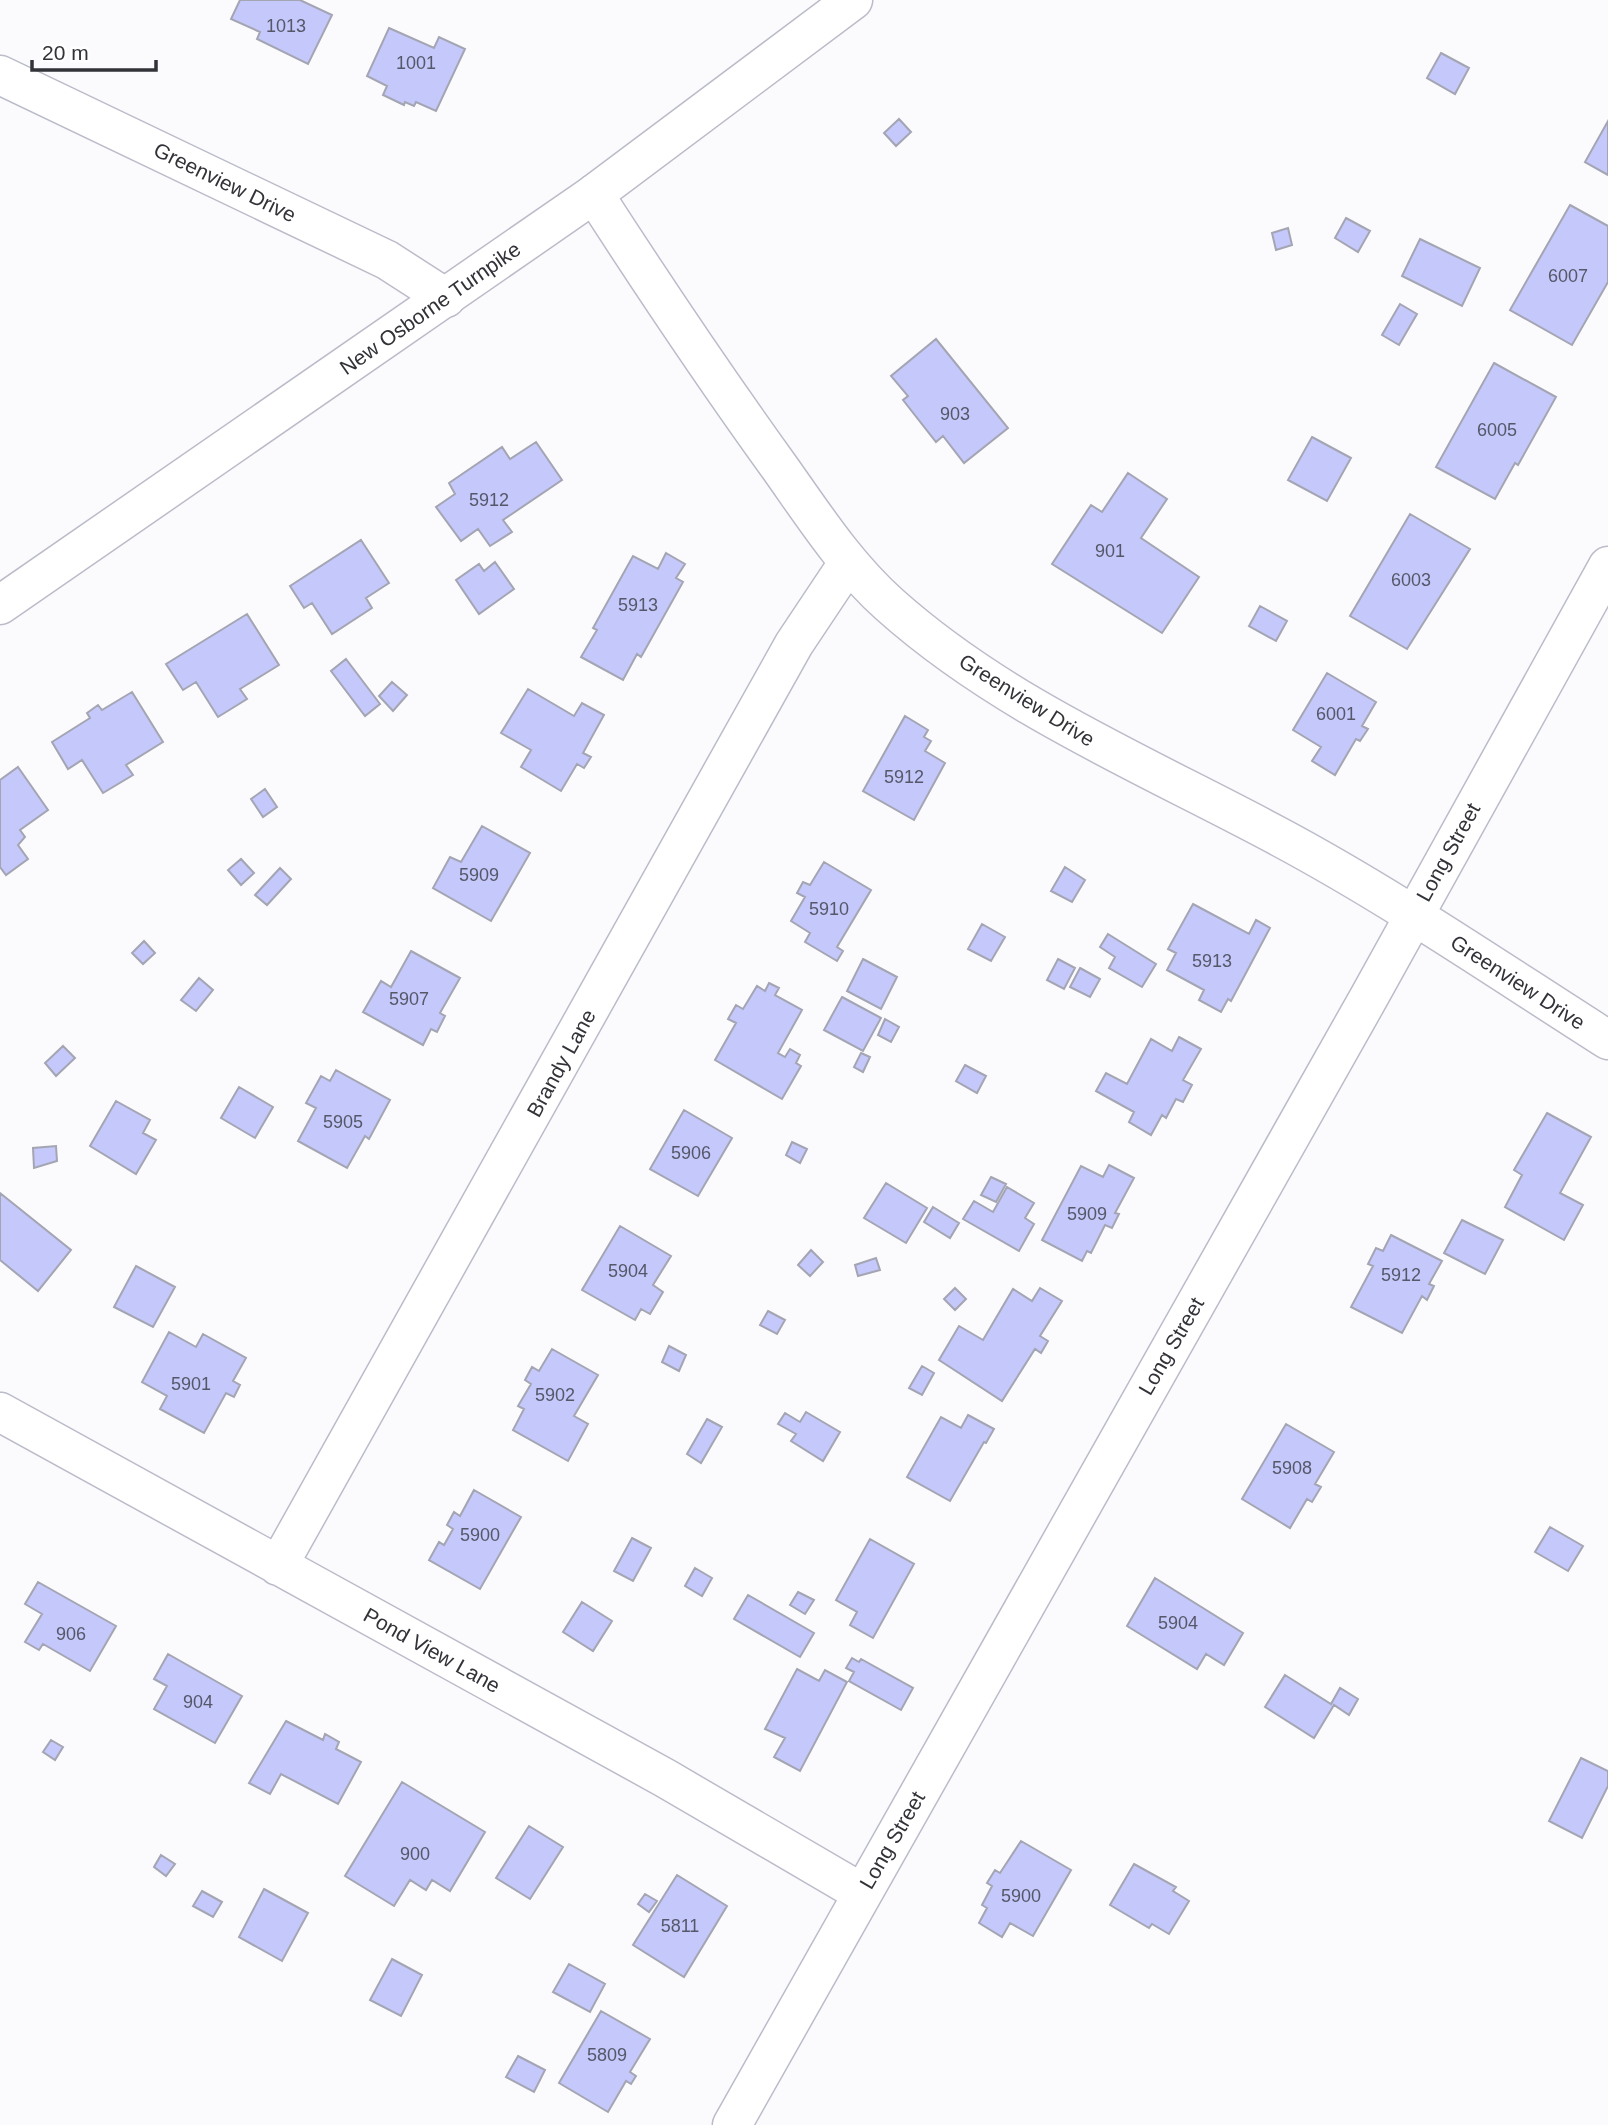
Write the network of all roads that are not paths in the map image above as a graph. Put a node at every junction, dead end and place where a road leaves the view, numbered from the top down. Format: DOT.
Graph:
graph roads {
  1 [pos="853,0"];
  2 [pos="0,75"];
  3 [pos="594,194"];
  4 [pos="446,298"];
  5 [pos="848,563"];
  6 [pos="1608,566"];
  7 [pos="0,606"];
  8 [pos="1413,915"];
  9 [pos="1608,1040"];
  10 [pos="0,1412"];
  11 [pos="278,1566"];
  12 [pos="862,1893"];
  13 [pos="732,2125"];
  1 -- 3 [label="street, New Osborne Turnpike"];
  2 -- 4 [label="street, Greenview Drive"];
  3 -- 4 [label="street, New Osborne Turnpike"];
  3 -- 5 [label="street, Greenview Drive"];
  4 -- 7 [label="street, New Osborne Turnpike"];
  5 -- 8 [label="street, Greenview Drive"];
  5 -- 11 [label="street, Brandy Lane"];
  6 -- 8 [label="street, Long Street"];
  8 -- 9 [label="street, Greenview Drive"];
  8 -- 12 [label="street, Long Street"];
  10 -- 11 [label="street, Pond View Lane"];
  11 -- 12 [label="street, Pond View Lane"];
  12 -- 13 [label="street, Long Street"];
}
